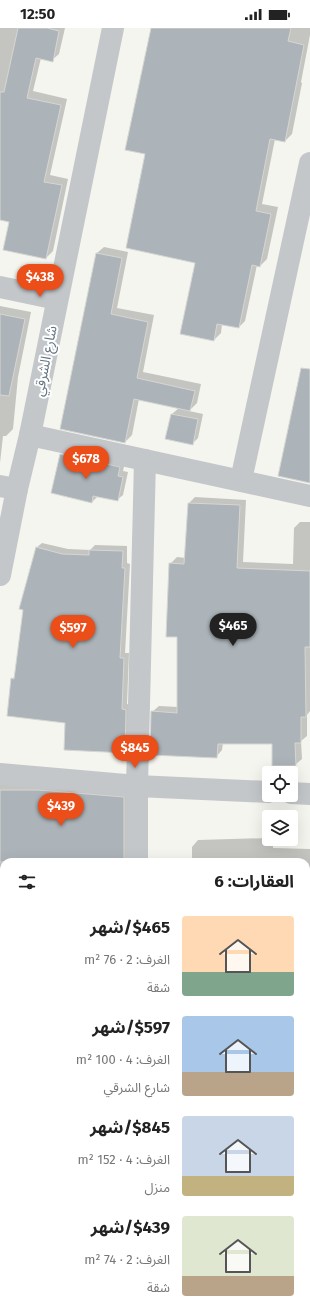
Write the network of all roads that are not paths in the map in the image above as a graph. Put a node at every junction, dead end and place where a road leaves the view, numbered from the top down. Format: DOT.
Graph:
graph roads {
  1 [pos="113,28"];
  2 [pos="310,163"];
  3 [pos="0,287"];
  4 [pos="57,299"];
  5 [pos="30,435"];
  6 [pos="145,460"];
  7 [pos="241,480"];
  8 [pos="8,488"];
  9 [pos="310,496"];
  10 [pos="0,575"];
  11 [pos="0,774"];
  12 [pos="137,786"];
  13 [pos="262,792"];
  14 [pos="298,793"];
  15 [pos="310,794"];
  16 [pos="137,858"];
  1 -- 4 [label="street, شارع الشرقي"];
  2 -- 7 [label="street"];
  3 -- 4 [label="street"];
  4 -- 5 [label="street, شارع الشرقي"];
  5 -- 6 [label="street"];
  5 -- 8 [label="street, شارع الشرقي"];
  6 -- 7 [label="street"];
  6 -- 12 [label="street"];
  7 -- 9 [label="street"];
  8 -- 10 [label="street, شارع الشرقي"];
  11 -- 12 [label="street"];
  12 -- 13 [label="street"];
  12 -- 16 [label="street"];
  14 -- 15 [label="street"];
}
